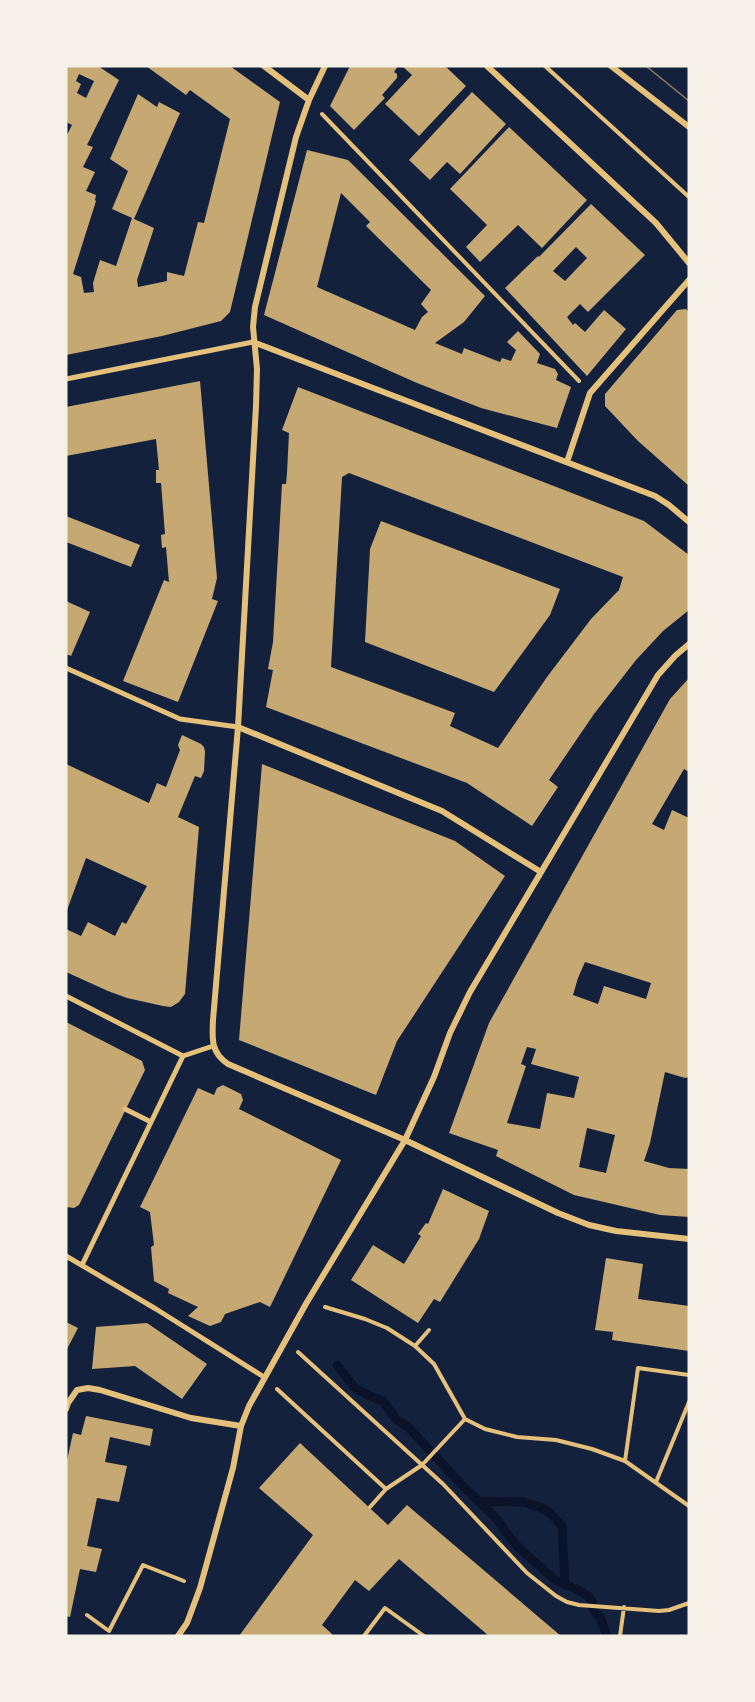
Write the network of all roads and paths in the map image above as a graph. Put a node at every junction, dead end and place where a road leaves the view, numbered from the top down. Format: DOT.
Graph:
graph roads {
  1 [pos="264,66"];
  2 [pos="325,66"];
  3 [pos="487,66"];
  4 [pos="545,66"];
  5 [pos="611,66"];
  6 [pos="309,100"];
  7 [pos="689,127"];
  8 [pos="689,197"];
  9 [pos="689,263"];
  10 [pos="689,280"];
  11 [pos="253,342"];
  12 [pos="66,379"];
  13 [pos="590,393"];
  14 [pos="567,462"];
  15 [pos="689,522"];
  16 [pos="689,644"];
  17 [pos="66,668"];
  18 [pos="238,727"];
  19 [pos="541,872"];
  20 [pos="66,996"];
  21 [pos="213,1046"];
  22 [pos="183,1056"];
  23 [pos="125,1109"];
  24 [pos="151,1122"];
  25 [pos="405,1140"];
  26 [pos="689,1239"];
  27 [pos="66,1256"];
  28 [pos="82,1265"];
  29 [pos="307,1302"];
  30 [pos="429,1330"];
  31 [pos="285,1340"];
  32 [pos="416,1346"];
  33 [pos="689,1375"];
  34 [pos="264,1377"];
  35 [pos="689,1402"];
  36 [pos="66,1409"];
  37 [pos="465,1419"];
  38 [pos="241,1426"];
  39 [pos="625,1461"];
  40 [pos="422,1465"];
  41 [pos="656,1482"];
  42 [pos="386,1489"];
  43 [pos="689,1506"];
  44 [pos="370,1507"];
  45 [pos="200,1588"];
  46 [pos="689,1603"];
  47 [pos="624,1607"];
  48 [pos="87,1615"];
  49 [pos="109,1631"];
  50 [pos="105,1636"];
  51 [pos="178,1636"];
  52 [pos="364,1636"];
  53 [pos="424,1636"];
  54 [pos="620,1636"];
  1 -- 6 [label="street"];
  2 -- 6 [label="street"];
  3 -- 9 [label="street"];
  4 -- 8 [label="path"];
  5 -- 7 [label="street"];
  6 -- 11 [label="street"];
  6 -- 13 [label="path"];
  10 -- 13 [label="street"];
  11 -- 12 [label="street"];
  11 -- 14 [label="street"];
  11 -- 18 [label="street"];
  13 -- 14 [label="street"];
  14 -- 15 [label="street"];
  16 -- 19 [label="street"];
  17 -- 18 [label="street"];
  18 -- 19 [label="street"];
  18 -- 21 [label="street"];
  19 -- 25 [label="street"];
  20 -- 22 [label="street"];
  21 -- 22 [label="street"];
  21 -- 25 [label="street"];
  22 -- 24 [label="street"];
  23 -- 24 [label="street"];
  24 -- 28 [label="street"];
  25 -- 26 [label="street"];
  25 -- 29 [label="street"];
  27 -- 28 [label="street"];
  28 -- 34 [label="street"];
  29 -- 31 [label="street"];
  29 -- 32 [label="path"];
  30 -- 32 [label="path"];
  31 -- 34 [label="street"];
  31 -- 40 [label="path"];
  32 -- 37 [label="path"];
  33 -- 39 [label="path"];
  34 -- 38 [label="street"];
  34 -- 42 [label="path"];
  35 -- 41 [label="path"];
  36 -- 38 [label="street"];
  37 -- 39 [label="path"];
  37 -- 40 [label="path"];
  38 -- 45 [label="street"];
  39 -- 41 [label="path"];
  40 -- 42 [label="path"];
  40 -- 47 [label="path"];
  41 -- 43 [label="path"];
  42 -- 44 [label="path"];
  45 -- 49 [label="path"];
  45 -- 51 [label="street"];
  46 -- 47 [label="path"];
  47 -- 54 [label="path"];
  48 -- 49 [label="path"];
  49 -- 50 [label="path"];
  52 -- 53 [label="path"];
}
